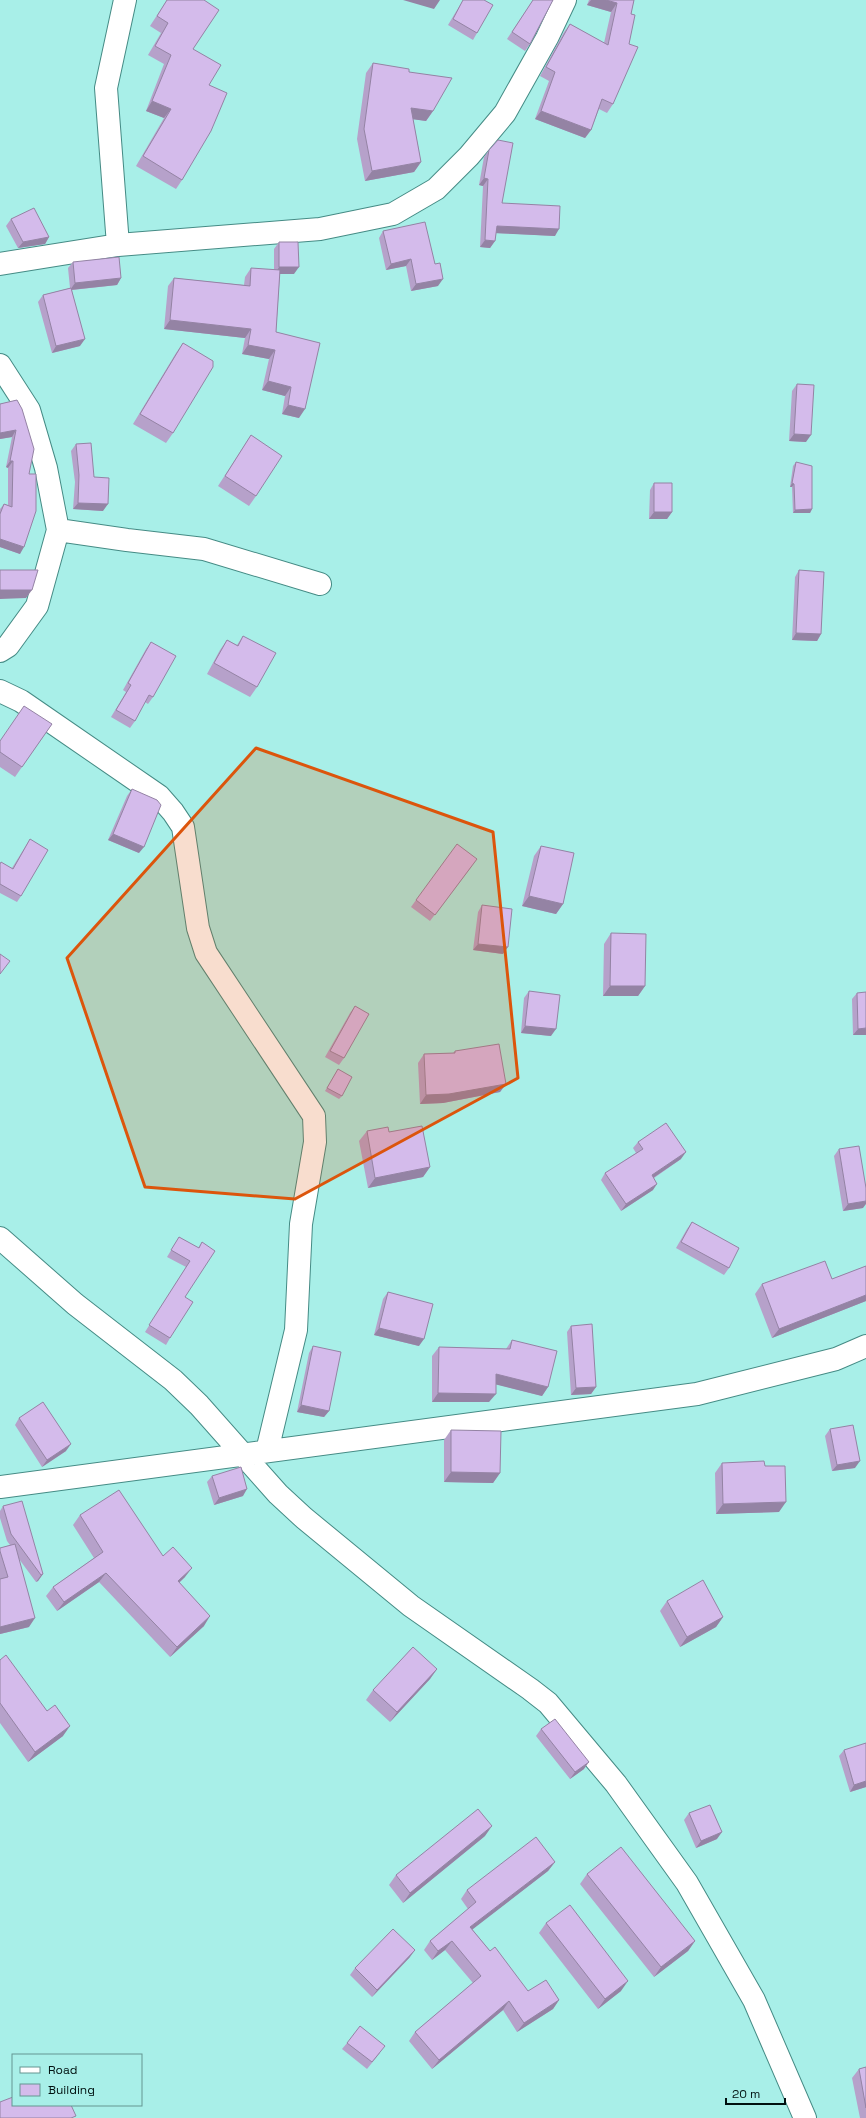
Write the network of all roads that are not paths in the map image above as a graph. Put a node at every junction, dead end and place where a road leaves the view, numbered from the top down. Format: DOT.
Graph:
graph roads {
  1 [pos="125,0"];
  2 [pos="565,0"];
  3 [pos="118,245"];
  4 [pos="0,264"];
  5 [pos="0,365"];
  6 [pos="58,530"];
  7 [pos="320,584"];
  8 [pos="0,651"];
  9 [pos="0,691"];
  10 [pos="0,1238"];
  11 [pos="866,1346"];
  12 [pos="267,1451"];
  13 [pos="244,1454"];
  14 [pos="0,1487"];
  15 [pos="805,2118"];
  1 -- 3 [label="street"];
  2 -- 3 [label="street"];
  3 -- 4 [label="street"];
  5 -- 6 [label="street"];
  6 -- 7 [label="street"];
  6 -- 8 [label="street"];
  9 -- 12 [label="street"];
  10 -- 13 [label="street"];
  11 -- 12 [label="street"];
  12 -- 13 [label="street"];
  13 -- 14 [label="street"];
  13 -- 15 [label="street"];
}
